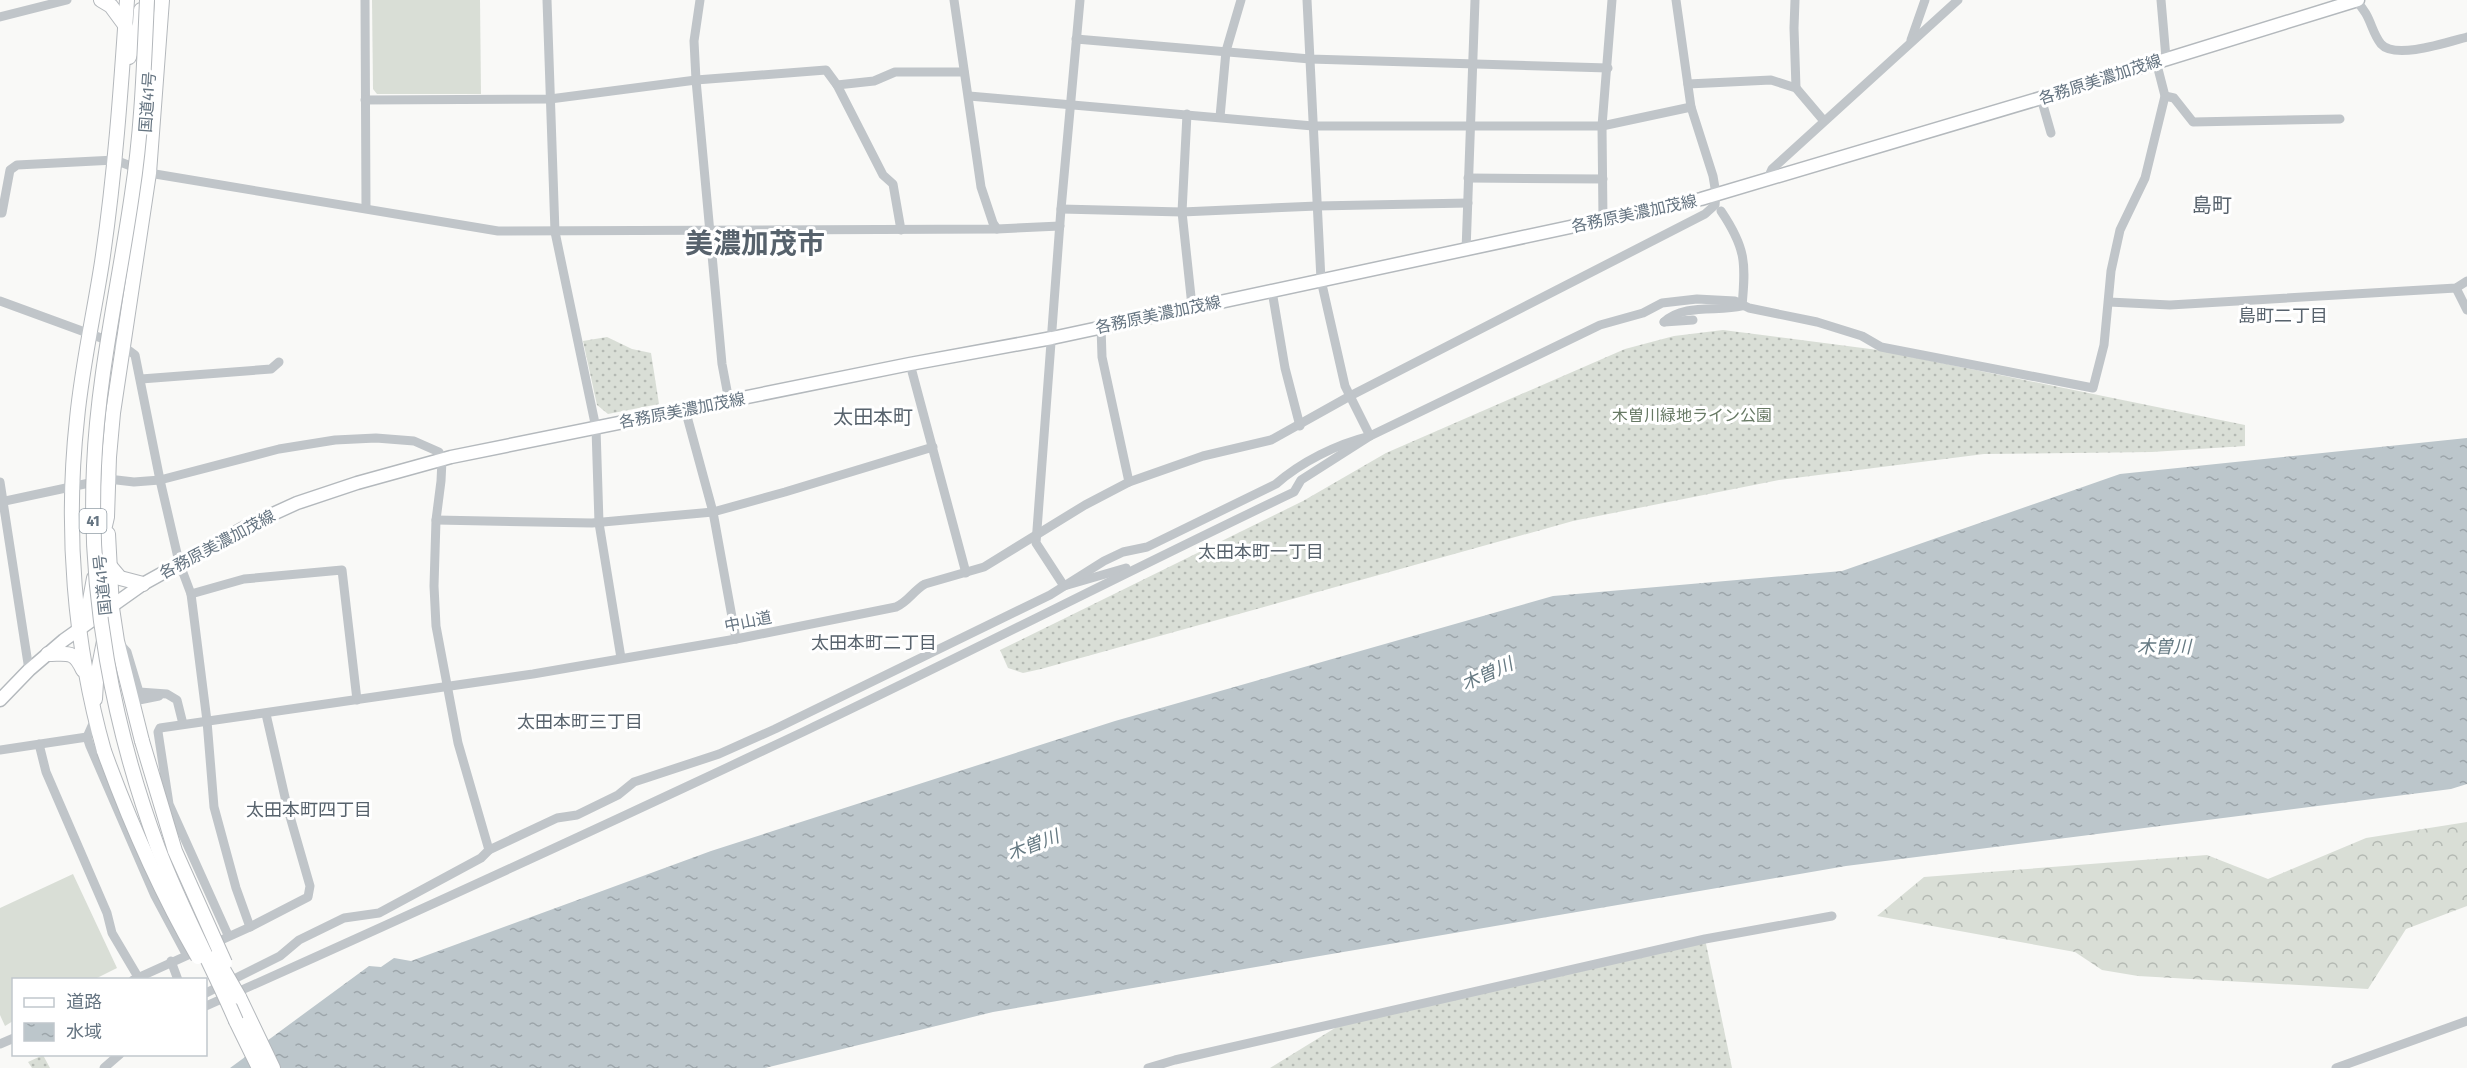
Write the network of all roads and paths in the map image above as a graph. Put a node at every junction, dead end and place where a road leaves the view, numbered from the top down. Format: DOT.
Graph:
graph roads {
  1 [pos="67,0"];
  2 [pos="101,0"];
  3 [pos="127,0"];
  4 [pos="144,0"];
  5 [pos="152,0"];
  6 [pos="162,0"];
  7 [pos="365,0"];
  8 [pos="547,0"];
  9 [pos="700,0"];
  10 [pos="954,0"];
  11 [pos="1080,0"];
  12 [pos="1241,0"];
  13 [pos="1307,0"];
  14 [pos="1475,0"];
  15 [pos="1612,0"];
  16 [pos="1676,0"];
  17 [pos="1795,0"];
  18 [pos="1925,0"];
  19 [pos="1958,0"];
  20 [pos="2161,0"];
  21 [pos="2356,0"];
  22 [pos="0,17"];
  23 [pos="125,25"];
  24 [pos="2467,37"];
  25 [pos="1076,39"];
  26 [pos="1910,43"];
  27 [pos="1226,51"];
  28 [pos="1310,59"];
  29 [pos="2161,60"];
  30 [pos="1473,63"];
  31 [pos="1608,68"];
  32 [pos="964,72"];
  33 [pos="696,80"];
  34 [pos="1688,84"];
  35 [pos="837,85"];
  36 [pos="1796,88"];
  37 [pos="969,96"];
  38 [pos="2165,96"];
  39 [pos="2041,98"];
  40 [pos="550,99"];
  41 [pos="365,100"];
  42 [pos="1071,103"];
  43 [pos="119,106"];
  44 [pos="1691,107"];
  45 [pos="1187,114"];
  46 [pos="1220,117"];
  47 [pos="2340,119"];
  48 [pos="1824,121"];
  49 [pos="1313,126"];
  50 [pos="1602,126"];
  51 [pos="1470,127"];
  52 [pos="2051,133"];
  53 [pos="115,160"];
  54 [pos="149,172"];
  55 [pos="1468,178"];
  56 [pos="1768,178"];
  57 [pos="1603,179"];
  58 [pos="1716,194"];
  59 [pos="1468,203"];
  60 [pos="1317,206"];
  61 [pos="366,208"];
  62 [pos="1061,209"];
  63 [pos="1721,211"];
  64 [pos="1182,212"];
  65 [pos="0,213"];
  66 [pos="1603,220"];
  67 [pos="1060,226"];
  68 [pos="997,229"];
  69 [pos="710,230"];
  70 [pos="901,230"];
  71 [pos="555,232"];
  72 [pos="1466,251"];
  73 [pos="1321,280"];
  74 [pos="2467,281"];
  75 [pos="2456,288"];
  76 [pos="1272,291"];
  77 [pos="0,301"];
  78 [pos="2109,302"];
  79 [pos="1192,306"];
  80 [pos="1742,306"];
  81 [pos="2467,310"];
  82 [pos="1694,320"];
  83 [pos="1101,326"];
  84 [pos="88,334"];
  85 [pos="1052,338"];
  86 [pos="123,346"];
  87 [pos="279,362"];
  88 [pos="121,363"];
  89 [pos="910,364"];
  90 [pos="138,365"];
  91 [pos="141,379"];
  92 [pos="1350,396"];
  93 [pos="729,401"];
  94 [pos="685,409"];
  95 [pos="1300,426"];
  96 [pos="596,428"];
  97 [pos="1370,436"];
  98 [pos="933,447"];
  99 [pos="442,460"];
  100 [pos="108,479"];
  101 [pos="160,480"];
  102 [pos="0,482"];
  103 [pos="1129,482"];
  104 [pos="73,486"];
  105 [pos="1,501"];
  106 [pos="713,512"];
  107 [pos="107,517"];
  108 [pos="436,520"];
  109 [pos="598,523"];
  110 [pos="1036,535"];
  111 [pos="179,562"];
  112 [pos="109,565"];
  113 [pos="1133,568"];
  114 [pos="966,573"];
  115 [pos="143,584"];
  116 [pos="1064,586"];
  117 [pos="191,594"];
  118 [pos="112,608"];
  119 [pos="80,627"];
  120 [pos="736,639"];
  121 [pos="117,641"];
  122 [pos="48,654"];
  123 [pos="621,658"];
  124 [pos="29,670"];
  125 [pos="85,675"];
  126 [pos="447,687"];
  127 [pos="167,694"];
  128 [pos="0,700"];
  129 [pos="357,700"];
  130 [pos="133,706"];
  131 [pos="266,714"];
  132 [pos="95,719"];
  133 [pos="207,721"];
  134 [pos="183,724"];
  135 [pos="87,737"];
  136 [pos="39,744"];
  137 [pos="0,750"];
  138 [pos="489,850"];
  139 [pos="1832,916"];
  140 [pos="250,927"];
  141 [pos="228,935"];
  142 [pos="186,954"];
  143 [pos="171,961"];
  144 [pos="135,978"];
  145 [pos="177,978"];
  146 [pos="207,992"];
  147 [pos="239,997"];
  148 [pos="207,1006"];
  149 [pos="236,1021"];
  150 [pos="2467,1021"];
  151 [pos="117,1056"];
  152 [pos="104,1068"];
  153 [pos="258,1068"];
  154 [pos="273,1068"];
  155 [pos="1148,1068"];
  156 [pos="2336,1068"];
  1 -- 22 [label="street"];
  2 -- 23 [label="highway"];
  3 -- 23 [label="highway"];
  4 -- 43 [label="highway"];
  4 -- 149 [label="highway, 国道41号 / 41, bridge"];
  5 -- 147 [label="highway, 国道41号 / 41, bridge"];
  6 -- 54 [label="highway"];
  7 -- 41 [label="street"];
  8 -- 40 [label="street"];
  9 -- 33 [label="street"];
  10 -- 32 [label="street"];
  11 -- 25 [label="street"];
  12 -- 27 [label="street"];
  13 -- 28 [label="street"];
  14 -- 30 [label="street"];
  15 -- 31 [label="street"];
  16 -- 34 [label="street"];
  17 -- 36 [label="street"];
  18 -- 26 [label="street"];
  19 -- 26 [label="street"];
  20 -- 29 [label="street"];
  21 -- 24 [label="street"];
  21 -- 29 [label="main road, 各務原美濃加茂線"];
  23 -- 43 [label="highway"];
  25 -- 27 [label="street"];
  25 -- 42 [label="street"];
  26 -- 48 [label="street"];
  27 -- 28 [label="street"];
  27 -- 46 [label="street"];
  28 -- 30 [label="street"];
  28 -- 49 [label="street"];
  29 -- 38 [label="street"];
  29 -- 39 [label="main road, 各務原美濃加茂線"];
  30 -- 31 [label="street"];
  30 -- 51 [label="street"];
  31 -- 50 [label="street"];
  32 -- 35 [label="street"];
  32 -- 37 [label="street"];
  33 -- 35 [label="street"];
  33 -- 40 [label="street"];
  33 -- 69 [label="street"];
  34 -- 36 [label="street"];
  34 -- 44 [label="street"];
  35 -- 70 [label="street"];
  36 -- 48 [label="street"];
  37 -- 42 [label="street"];
  37 -- 68 [label="street"];
  38 -- 47 [label="street"];
  38 -- 78 [label="street"];
  39 -- 52 [label="street"];
  39 -- 56 [label="main road, 各務原美濃加茂線"];
  40 -- 41 [label="street"];
  40 -- 71 [label="street"];
  41 -- 61 [label="street"];
  42 -- 45 [label="street"];
  42 -- 62 [label="street"];
  43 -- 53 [label="highway"];
  44 -- 50 [label="street"];
  44 -- 58 [label="street"];
  45 -- 46 [label="street"];
  45 -- 64 [label="street"];
  46 -- 49 [label="street"];
  48 -- 56 [label="street"];
  49 -- 51 [label="street"];
  49 -- 60 [label="street"];
  50 -- 51 [label="street"];
  50 -- 57 [label="street"];
  51 -- 55 [label="street"];
  53 -- 54 [label="street"];
  53 -- 65 [label="street"];
  53 -- 84 [label="highway"];
  54 -- 61 [label="street"];
  54 -- 86 [label="highway"];
  55 -- 57 [label="street"];
  55 -- 59 [label="street"];
  56 -- 58 [label="main road, 各務原美濃加茂線"];
  57 -- 66 [label="street"];
  58 -- 66 [label="main road, 各務原美濃加茂線"];
  58 -- 92 [label="street, 中山道"];
  59 -- 60 [label="street"];
  59 -- 72 [label="street"];
  60 -- 64 [label="street"];
  60 -- 73 [label="street"];
  61 -- 71 [label="street"];
  62 -- 64 [label="street"];
  62 -- 67 [label="street"];
  63 -- 80 [label="street"];
  64 -- 79 [label="street"];
  66 -- 72 [label="main road, 各務原美濃加茂線"];
  67 -- 68 [label="street"];
  67 -- 85 [label="street"];
  68 -- 70 [label="street"];
  69 -- 70 [label="street"];
  69 -- 71 [label="street"];
  69 -- 93 [label="street"];
  71 -- 96 [label="street"];
  72 -- 73 [label="main road, 各務原美濃加茂線"];
  73 -- 76 [label="main road, 各務原美濃加茂線"];
  73 -- 92 [label="street"];
  74 -- 75 [label="street"];
  75 -- 78 [label="street"];
  75 -- 81 [label="street"];
  76 -- 79 [label="main road, 各務原美濃加茂線"];
  76 -- 95 [label="street"];
  77 -- 84 [label="street"];
  78 -- 80 [label="street"];
  79 -- 83 [label="main road, 各務原美濃加茂線"];
  80 -- 82 [label="street"];
  80 -- 97 [label="street"];
  83 -- 85 [label="main road, 各務原美濃加茂線"];
  83 -- 103 [label="street"];
  84 -- 86 [label="street"];
  84 -- 104 [label="highway"];
  85 -- 89 [label="main road, 各務原美濃加茂線"];
  85 -- 110 [label="street"];
  86 -- 88 [label="highway"];
  86 -- 90 [label="street"];
  87 -- 91 [label="street"];
  88 -- 90 [label="street"];
  88 -- 100 [label="highway"];
  89 -- 93 [label="main road, 各務原美濃加茂線"];
  89 -- 98 [label="street"];
  90 -- 91 [label="street"];
  91 -- 101 [label="street"];
  92 -- 95 [label="street, 中山道"];
  92 -- 97 [label="street"];
  93 -- 94 [label="main road, 各務原美濃加茂線"];
  94 -- 96 [label="main road, 各務原美濃加茂線"];
  94 -- 106 [label="street"];
  95 -- 103 [label="street, 中山道"];
  96 -- 99 [label="main road, 各務原美濃加茂線"];
  96 -- 109 [label="street"];
  97 -- 113 [label="street"];
  97 -- 116 [label="street"];
  98 -- 106 [label="street"];
  98 -- 114 [label="street"];
  99 -- 101 [label="street"];
  99 -- 108 [label="street"];
  99 -- 111 [label="main road, 各務原美濃加茂線"];
  100 -- 101 [label="street"];
  100 -- 104 [label="street"];
  100 -- 107 [label="highway"];
  101 -- 111 [label="street"];
  102 -- 105 [label="street"];
  103 -- 110 [label="street, 中山道"];
  104 -- 105 [label="street"];
  104 -- 119 [label="highway"];
  105 -- 124 [label="street"];
  106 -- 109 [label="street"];
  106 -- 120 [label="street"];
  107 -- 112 [label="highway"];
  107 -- 119 [label="highway"];
  108 -- 109 [label="street"];
  108 -- 126 [label="street"];
  109 -- 123 [label="street"];
  110 -- 114 [label="street, 中山道"];
  110 -- 116 [label="street"];
  111 -- 115 [label="main road, 各務原美濃加茂線"];
  111 -- 117 [label="street"];
  112 -- 115 [label="highway"];
  112 -- 118 [label="highway"];
  113 -- 116 [label="street"];
  113 -- 148 [label="street"];
  114 -- 120 [label="street, 中山道"];
  115 -- 118 [label="main road, 各務原美濃加茂線"];
  116 -- 138 [label="street"];
  117 -- 129 [label="street"];
  117 -- 133 [label="street"];
  118 -- 119 [label="main road, 各務原美濃加茂線"];
  118 -- 121 [label="highway"];
  118 -- 132 [label="highway"];
  119 -- 122 [label="main road, 各務原美濃加茂線"];
  119 -- 125 [label="highway"];
  120 -- 123 [label="street, 中山道"];
  121 -- 127 [label="street"];
  121 -- 130 [label="highway"];
  122 -- 124 [label="main road, 各務原美濃加茂線"];
  122 -- 125 [label="highway"];
  123 -- 126 [label="street, 中山道"];
  124 -- 128 [label="main road, 各務原美濃加茂線"];
  125 -- 132 [label="highway"];
  126 -- 129 [label="street, 中山道"];
  126 -- 138 [label="street"];
  127 -- 130 [label="street"];
  127 -- 134 [label="street"];
  129 -- 131 [label="street, 中山道"];
  130 -- 147 [label="highway, bridge"];
  131 -- 133 [label="street, 中山道"];
  131 -- 140 [label="street"];
  132 -- 135 [label="street"];
  132 -- 149 [label="highway, bridge"];
  133 -- 134 [label="street, 中山道"];
  133 -- 140 [label="street"];
  134 -- 141 [label="street, 中山道"];
  135 -- 136 [label="street"];
  135 -- 142 [label="street"];
  136 -- 137 [label="street"];
  136 -- 144 [label="street"];
  138 -- 146 [label="street"];
  139 -- 155 [label="street"];
  140 -- 141 [label="street"];
  141 -- 142 [label="street"];
  142 -- 143 [label="street"];
  143 -- 144 [label="street"];
  143 -- 145 [label="street"];
  147 -- 154 [label="highway, 国道41号 / 41"];
  149 -- 153 [label="highway, 国道41号 / 41"];
  150 -- 156 [label="street"];
  151 -- 152 [label="street"];
}
